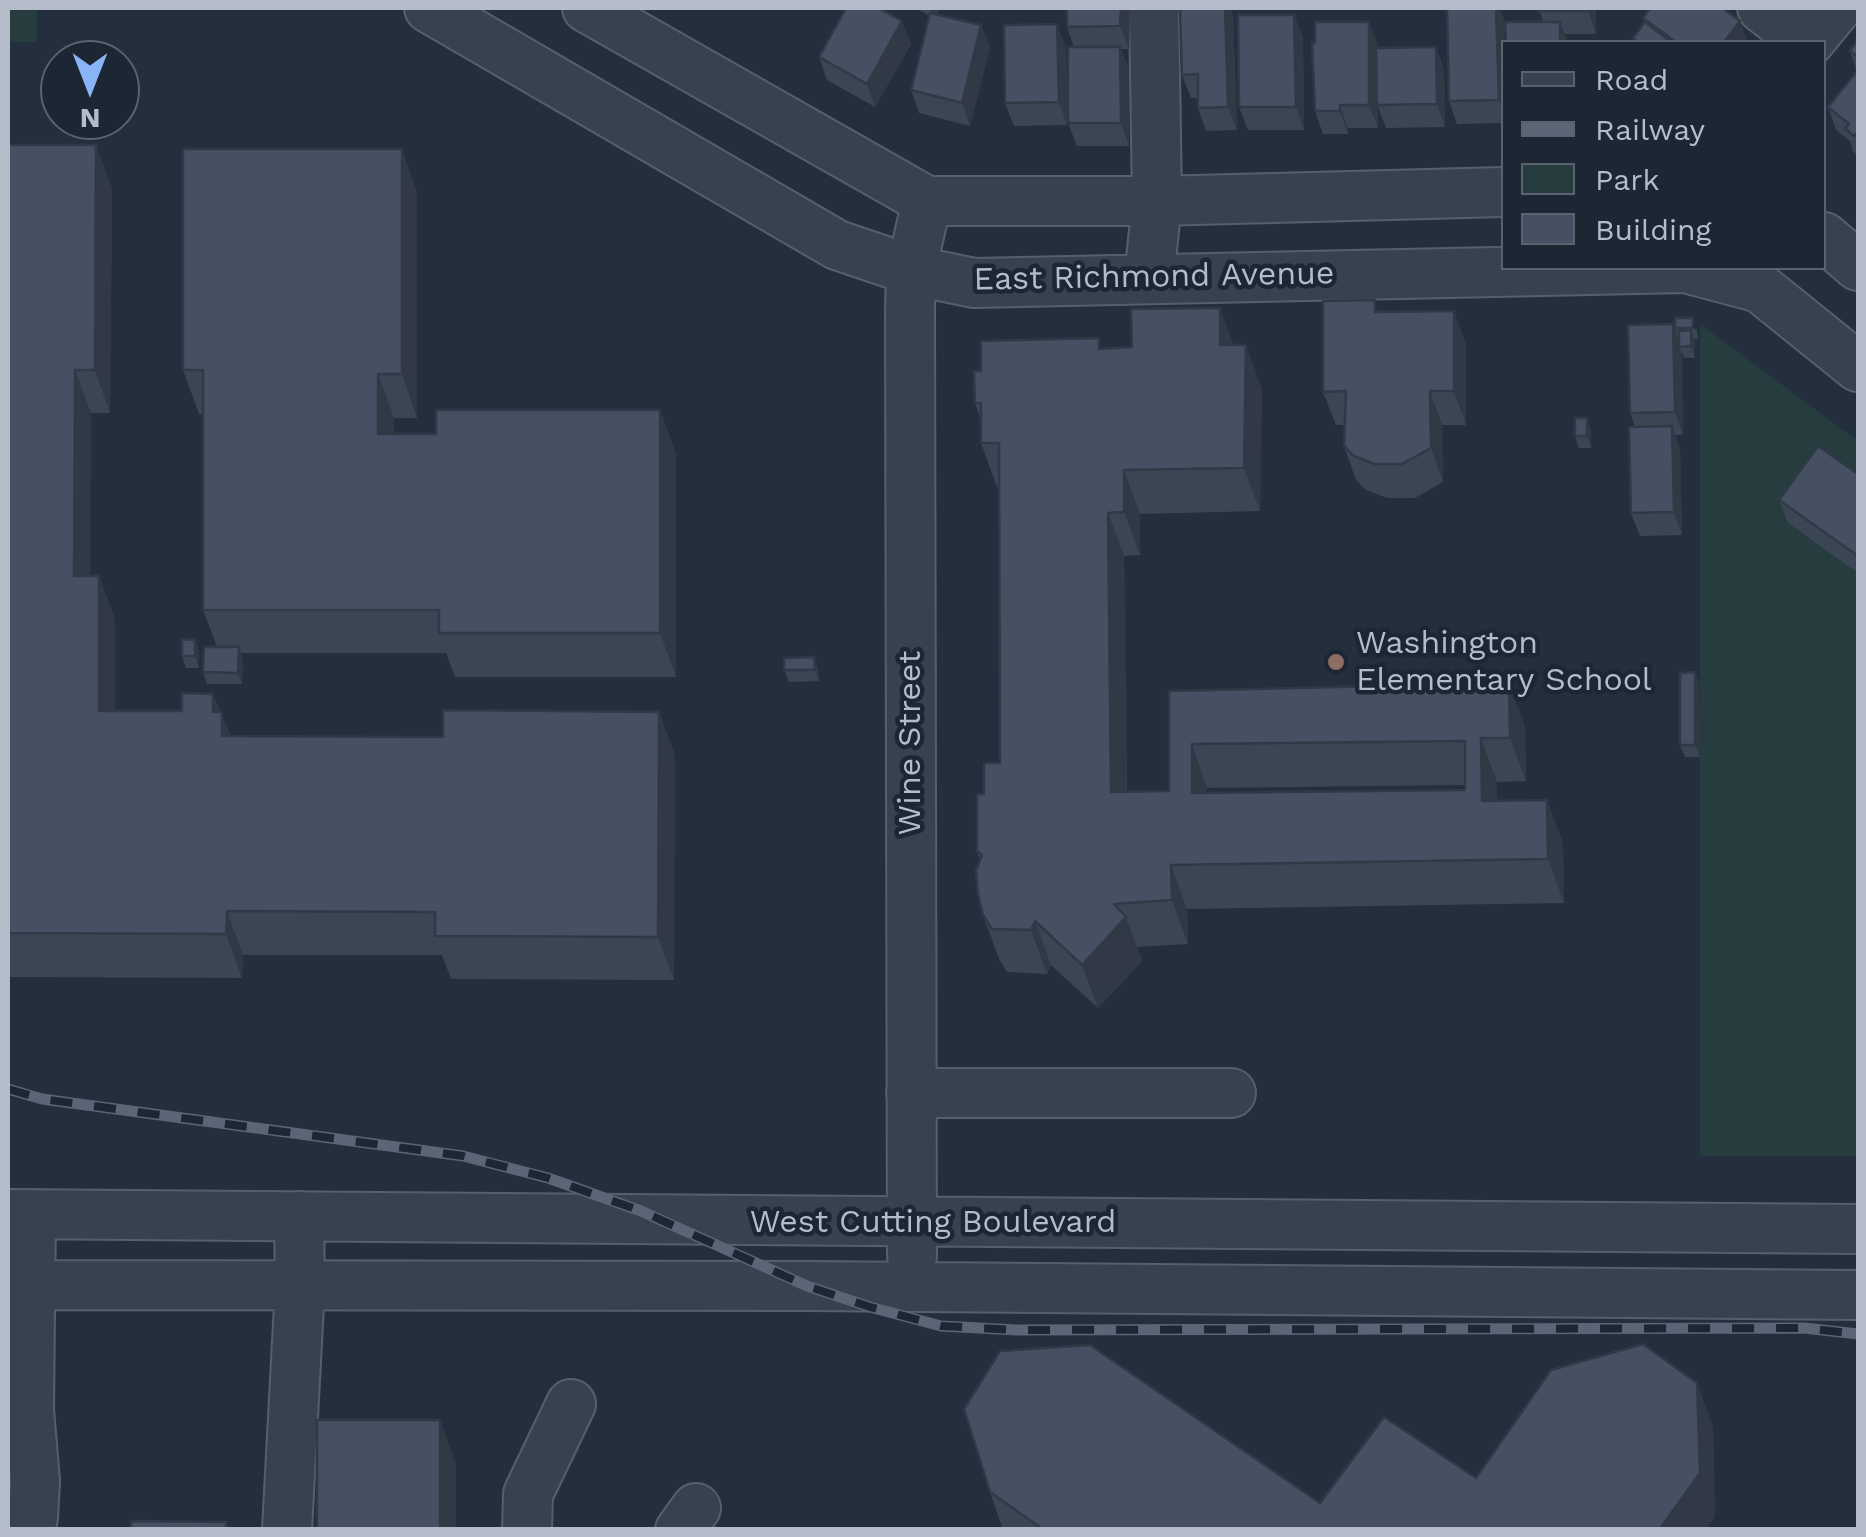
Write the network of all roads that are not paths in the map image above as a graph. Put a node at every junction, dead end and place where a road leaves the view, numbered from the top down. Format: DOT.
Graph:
graph roads {
  1 [pos="430,8"];
  2 [pos="587,8"];
  3 [pos="1154,8"];
  4 [pos="1762,8"];
  5 [pos="1837,8"];
  6 [pos="1804,40"];
  7 [pos="1809,40"];
  8 [pos="1501,192"];
  9 [pos="1158,200"];
  10 [pos="927,201"];
  11 [pos="1826,239"];
  12 [pos="1858,266"];
  13 [pos="911,270"];
  14 [pos="1596,270"];
  15 [pos="1722,272"];
  16 [pos="1149,280"];
  17 [pos="1858,367"];
  18 [pos="911,1093"];
  19 [pos="1231,1093"];
  20 [pos="19,1214"];
  21 [pos="299,1216"];
  22 [pos="912,1223"];
  23 [pos="1858,1228"];
  24 [pos="19,1285"];
  25 [pos="300,1286"];
  26 [pos="911,1287"];
  27 [pos="1858,1295"];
  28 [pos="572,1404"];
  29 [pos="18,1406"];
  30 [pos="25,1494"];
  31 [pos="287,1530"];
  32 [pos="526,1530"];
  1 -- 13 [label="street, East Richmond Avenue"];
  2 -- 10 [label="street"];
  3 -- 9 [label="street"];
  4 -- 6 [label="street"];
  5 -- 7 [label="street"];
  8 -- 9 [label="street"];
  9 -- 10 [label="street"];
  9 -- 16 [label="street"];
  10 -- 13 [label="street, Wine Street"];
  11 -- 12 [label="street"];
  13 -- 16 [label="street, East Richmond Avenue"];
  13 -- 18 [label="street, Wine Street"];
  14 -- 16 [label="street, East Richmond Avenue"];
  15 -- 17 [label="street, East Richmond Avenue"];
  18 -- 19 [label="street"];
  18 -- 22 [label="street, Wine Street"];
  20 -- 21 [label="street, West Cutting Boulevard"];
  20 -- 24 [label="street"];
  21 -- 22 [label="street, West Cutting Boulevard"];
  21 -- 25 [label="street"];
  22 -- 23 [label="street, West Cutting Boulevard"];
  22 -- 26 [label="street, Wine Street"];
  24 -- 25 [label="street, West Cutting Boulevard"];
  24 -- 29 [label="street"];
  25 -- 26 [label="street, West Cutting Boulevard"];
  25 -- 31 [label="street"];
  26 -- 27 [label="street, West Cutting Boulevard"];
  28 -- 32 [label="street"];
  29 -- 30 [label="street"];
}
